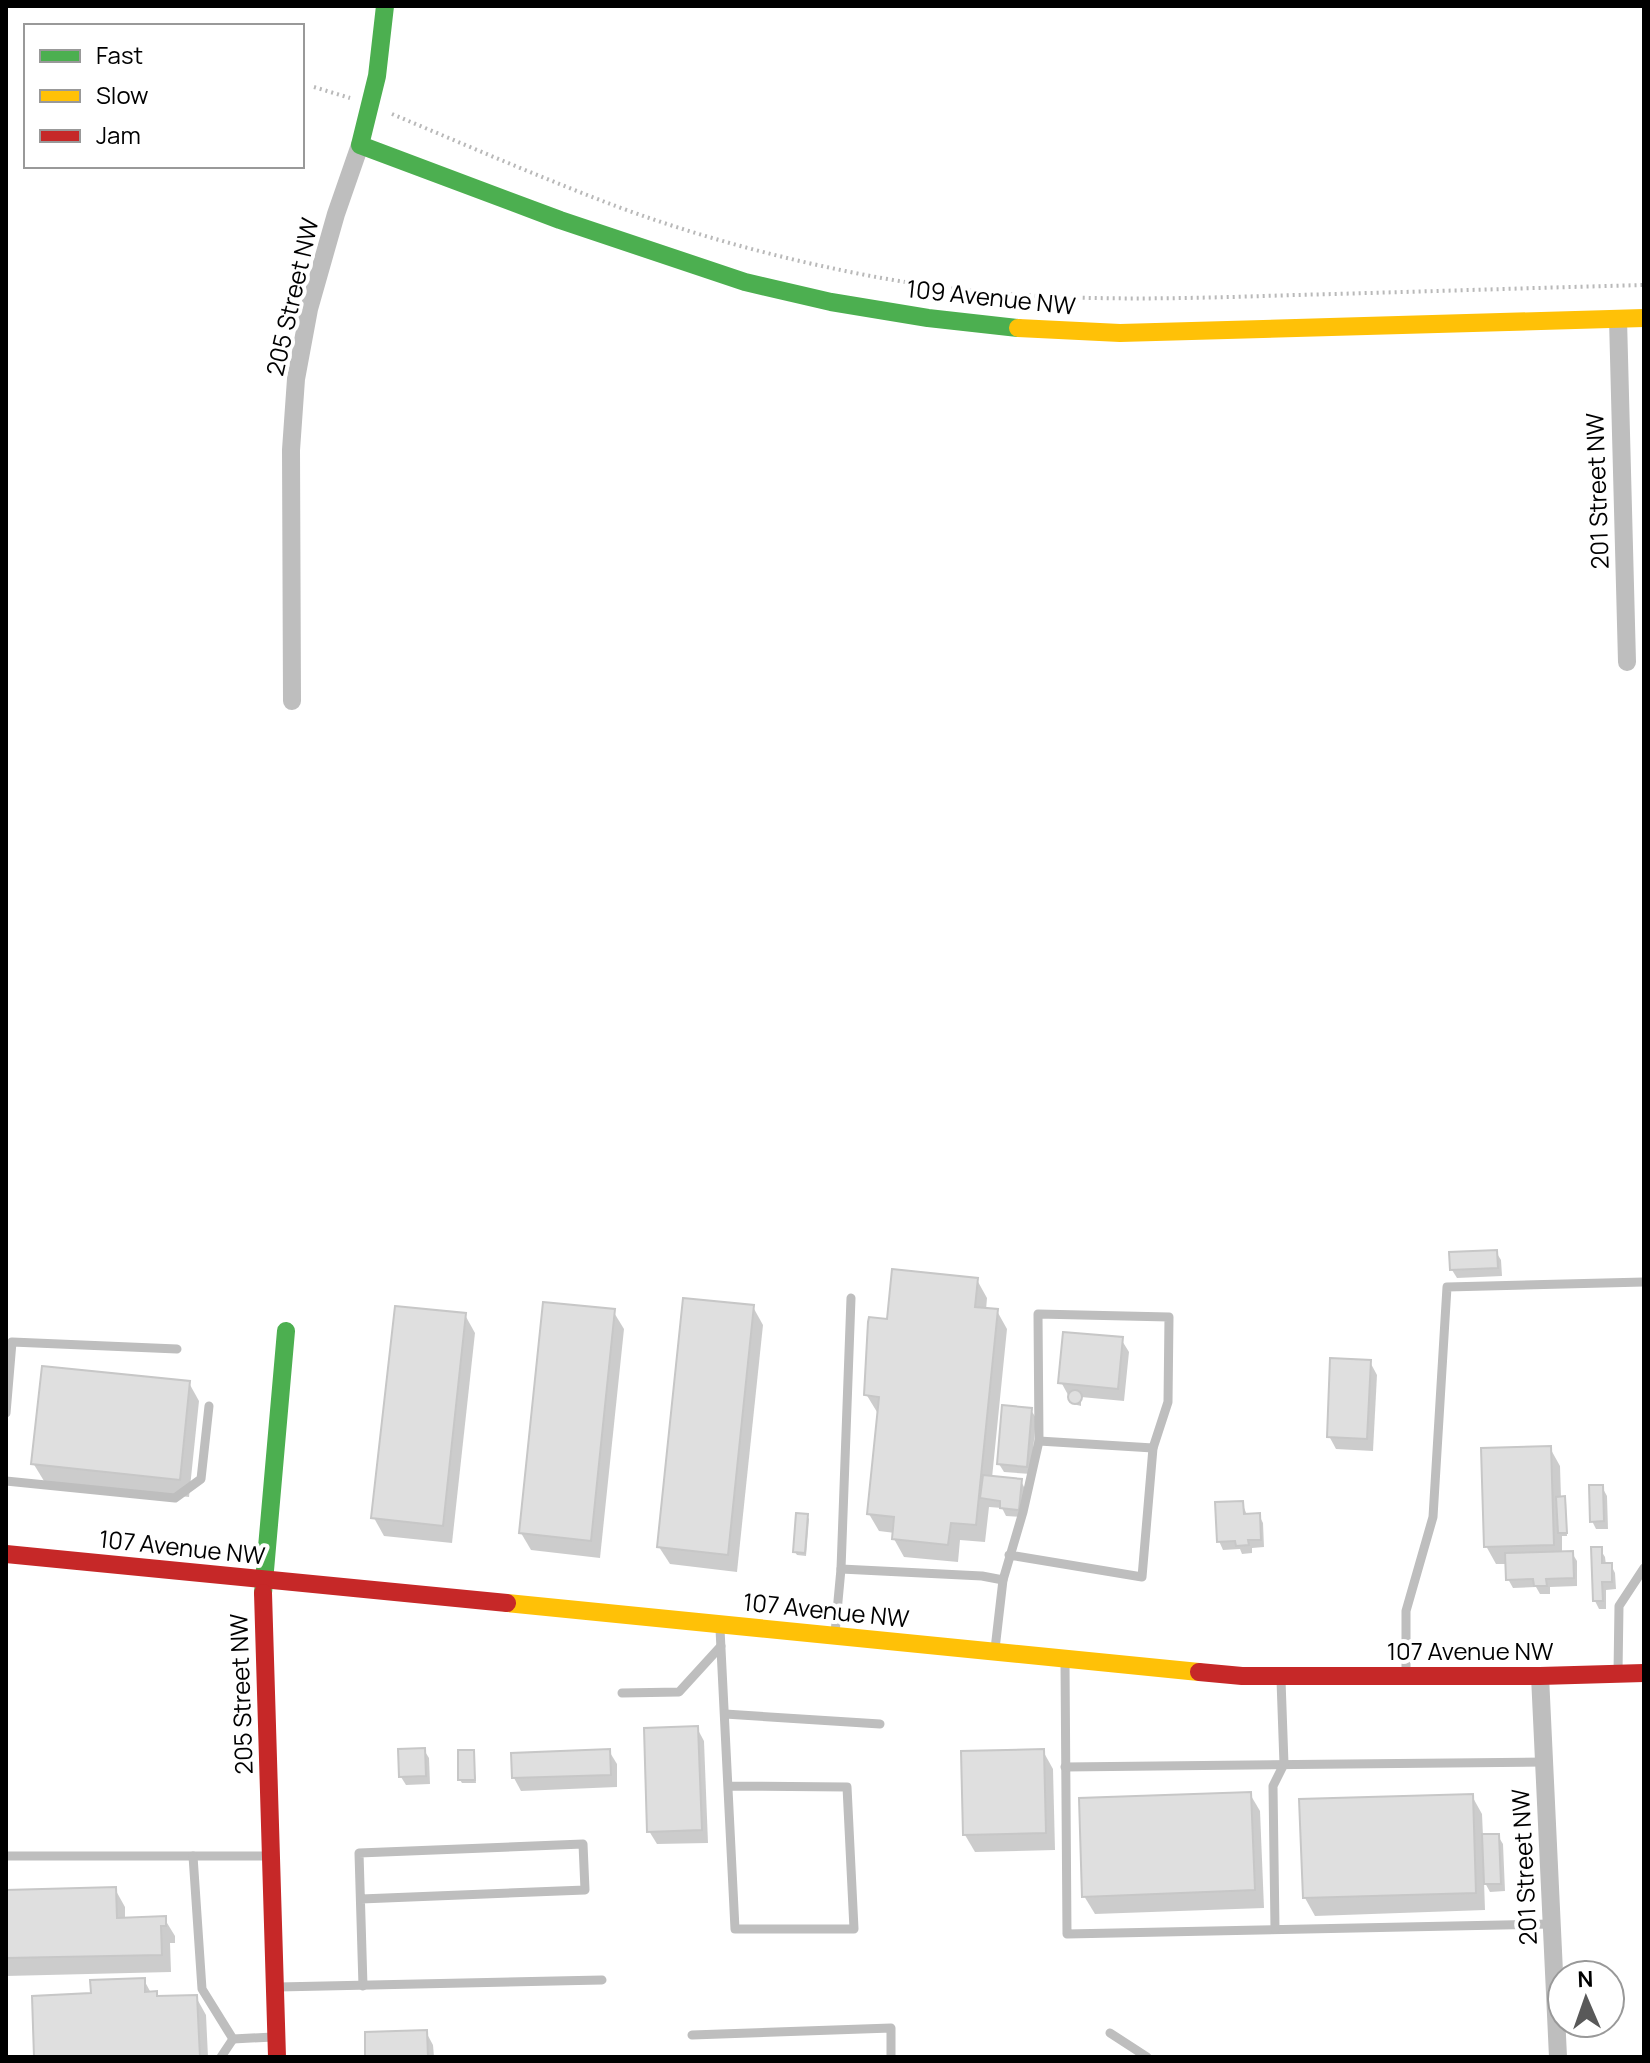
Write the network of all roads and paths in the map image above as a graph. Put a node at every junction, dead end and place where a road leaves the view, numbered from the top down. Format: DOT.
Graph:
graph roads {
  1 [pos="385,6"];
  2 [pos="314,87"];
  3 [pos="372,106"];
  4 [pos="360,145"];
  5 [pos="1644,285"];
  6 [pos="1644,318"];
  7 [pos="1618,319"];
  8 [pos="1627,662"];
  9 [pos="292,701"];
  10 [pos="1644,1282"];
  11 [pos="851,1298"];
  12 [pos="286,1331"];
  13 [pos="9,1341"];
  14 [pos="177,1349"];
  15 [pos="209,1406"];
  16 [pos="6,1413"];
  17 [pos="1039,1441"];
  18 [pos="1153,1448"];
  19 [pos="6,1481"];
  20 [pos="6,1554"];
  21 [pos="1009,1555"];
  22 [pos="1644,1568"];
  23 [pos="841,1569"];
  24 [pos="263,1580"];
  25 [pos="1003,1580"];
  26 [pos="720,1625"];
  27 [pos="835,1636"];
  28 [pos="721,1646"];
  29 [pos="995,1652"];
  30 [pos="1065,1659"];
  31 [pos="1618,1673"];
  32 [pos="1644,1673"];
  33 [pos="1407,1676"];
  34 [pos="1540,1676"];
  35 [pos="1280,1677"];
  36 [pos="622,1693"];
  37 [pos="725,1714"];
  38 [pos="880,1724"];
  39 [pos="1544,1762"];
  40 [pos="1284,1764"];
  41 [pos="1065,1767"];
  42 [pos="728,1786"];
  43 [pos="6,1856"];
  44 [pos="193,1856"];
  45 [pos="271,1856"];
  46 [pos="361,1899"];
  47 [pos="1552,1924"];
  48 [pos="1275,1929"];
  49 [pos="602,1980"];
  50 [pos="363,1986"];
  51 [pos="274,1987"];
  52 [pos="1110,2033"];
  53 [pos="692,2035"];
  54 [pos="276,2037"];
  55 [pos="233,2039"];
  56 [pos="221,2057"];
  57 [pos="277,2057"];
  58 [pos="891,2057"];
  59 [pos="1147,2057"];
  60 [pos="1558,2057"];
  1 -- 3 [label="street, 205 Street NW"];
  2 -- 3 [label="path"];
  3 -- 4 [label="street, 205 Street NW"];
  3 -- 5 [label="path"];
  4 -- 7 [label="street, 109 Avenue NW"];
  4 -- 9 [label="street, 205 Street NW"];
  6 -- 7 [label="street, 109 Avenue NW"];
  7 -- 8 [label="street, 201 Street NW"];
  10 -- 33 [label="lane"];
  11 -- 23 [label="lane"];
  12 -- 24 [label="street, 205 Street NW"];
  13 -- 14 [label="lane"];
  13 -- 16 [label="lane"];
  15 -- 19 [label="lane"];
  17 -- 18 [label="lane"];
  17 -- 18 [label="lane"];
  17 -- 21 [label="lane"];
  18 -- 21 [label="lane"];
  20 -- 24 [label="street, 107 Avenue NW"];
  21 -- 25 [label="lane"];
  22 -- 31 [label="lane"];
  23 -- 25 [label="lane"];
  23 -- 27 [label="lane"];
  24 -- 26 [label="street, 107 Avenue NW"];
  24 -- 45 [label="street, 205 Street NW"];
  25 -- 29 [label="lane"];
  26 -- 27 [label="street, 107 Avenue NW"];
  26 -- 28 [label="lane"];
  27 -- 29 [label="street, 107 Avenue NW"];
  28 -- 36 [label="lane"];
  28 -- 37 [label="lane"];
  29 -- 30 [label="street, 107 Avenue NW"];
  30 -- 35 [label="street, 107 Avenue NW"];
  30 -- 41 [label="lane"];
  31 -- 32 [label="street, 107 Avenue NW"];
  31 -- 34 [label="street, 107 Avenue NW"];
  33 -- 34 [label="street, 107 Avenue NW"];
  33 -- 35 [label="street, 107 Avenue NW"];
  34 -- 39 [label="street, 201 Street NW"];
  35 -- 40 [label="lane"];
  37 -- 38 [label="lane"];
  37 -- 42 [label="lane"];
  39 -- 40 [label="lane"];
  39 -- 47 [label="street, 201 Street NW"];
  40 -- 41 [label="lane"];
  40 -- 48 [label="lane"];
  41 -- 48 [label="lane"];
  42 -- 42 [label="lane"];
  43 -- 44 [label="lane"];
  44 -- 45 [label="lane"];
  44 -- 55 [label="lane"];
  45 -- 51 [label="street, 205 Street NW"];
  46 -- 46 [label="lane"];
  46 -- 50 [label="lane"];
  47 -- 48 [label="lane"];
  47 -- 60 [label="street, 201 Street NW"];
  49 -- 50 [label="lane"];
  50 -- 51 [label="lane"];
  51 -- 54 [label="street, 205 Street NW"];
  52 -- 59 [label="lane"];
  53 -- 58 [label="lane"];
  54 -- 55 [label="lane"];
  54 -- 57 [label="street, 205 Street NW"];
  55 -- 56 [label="lane"];
}
